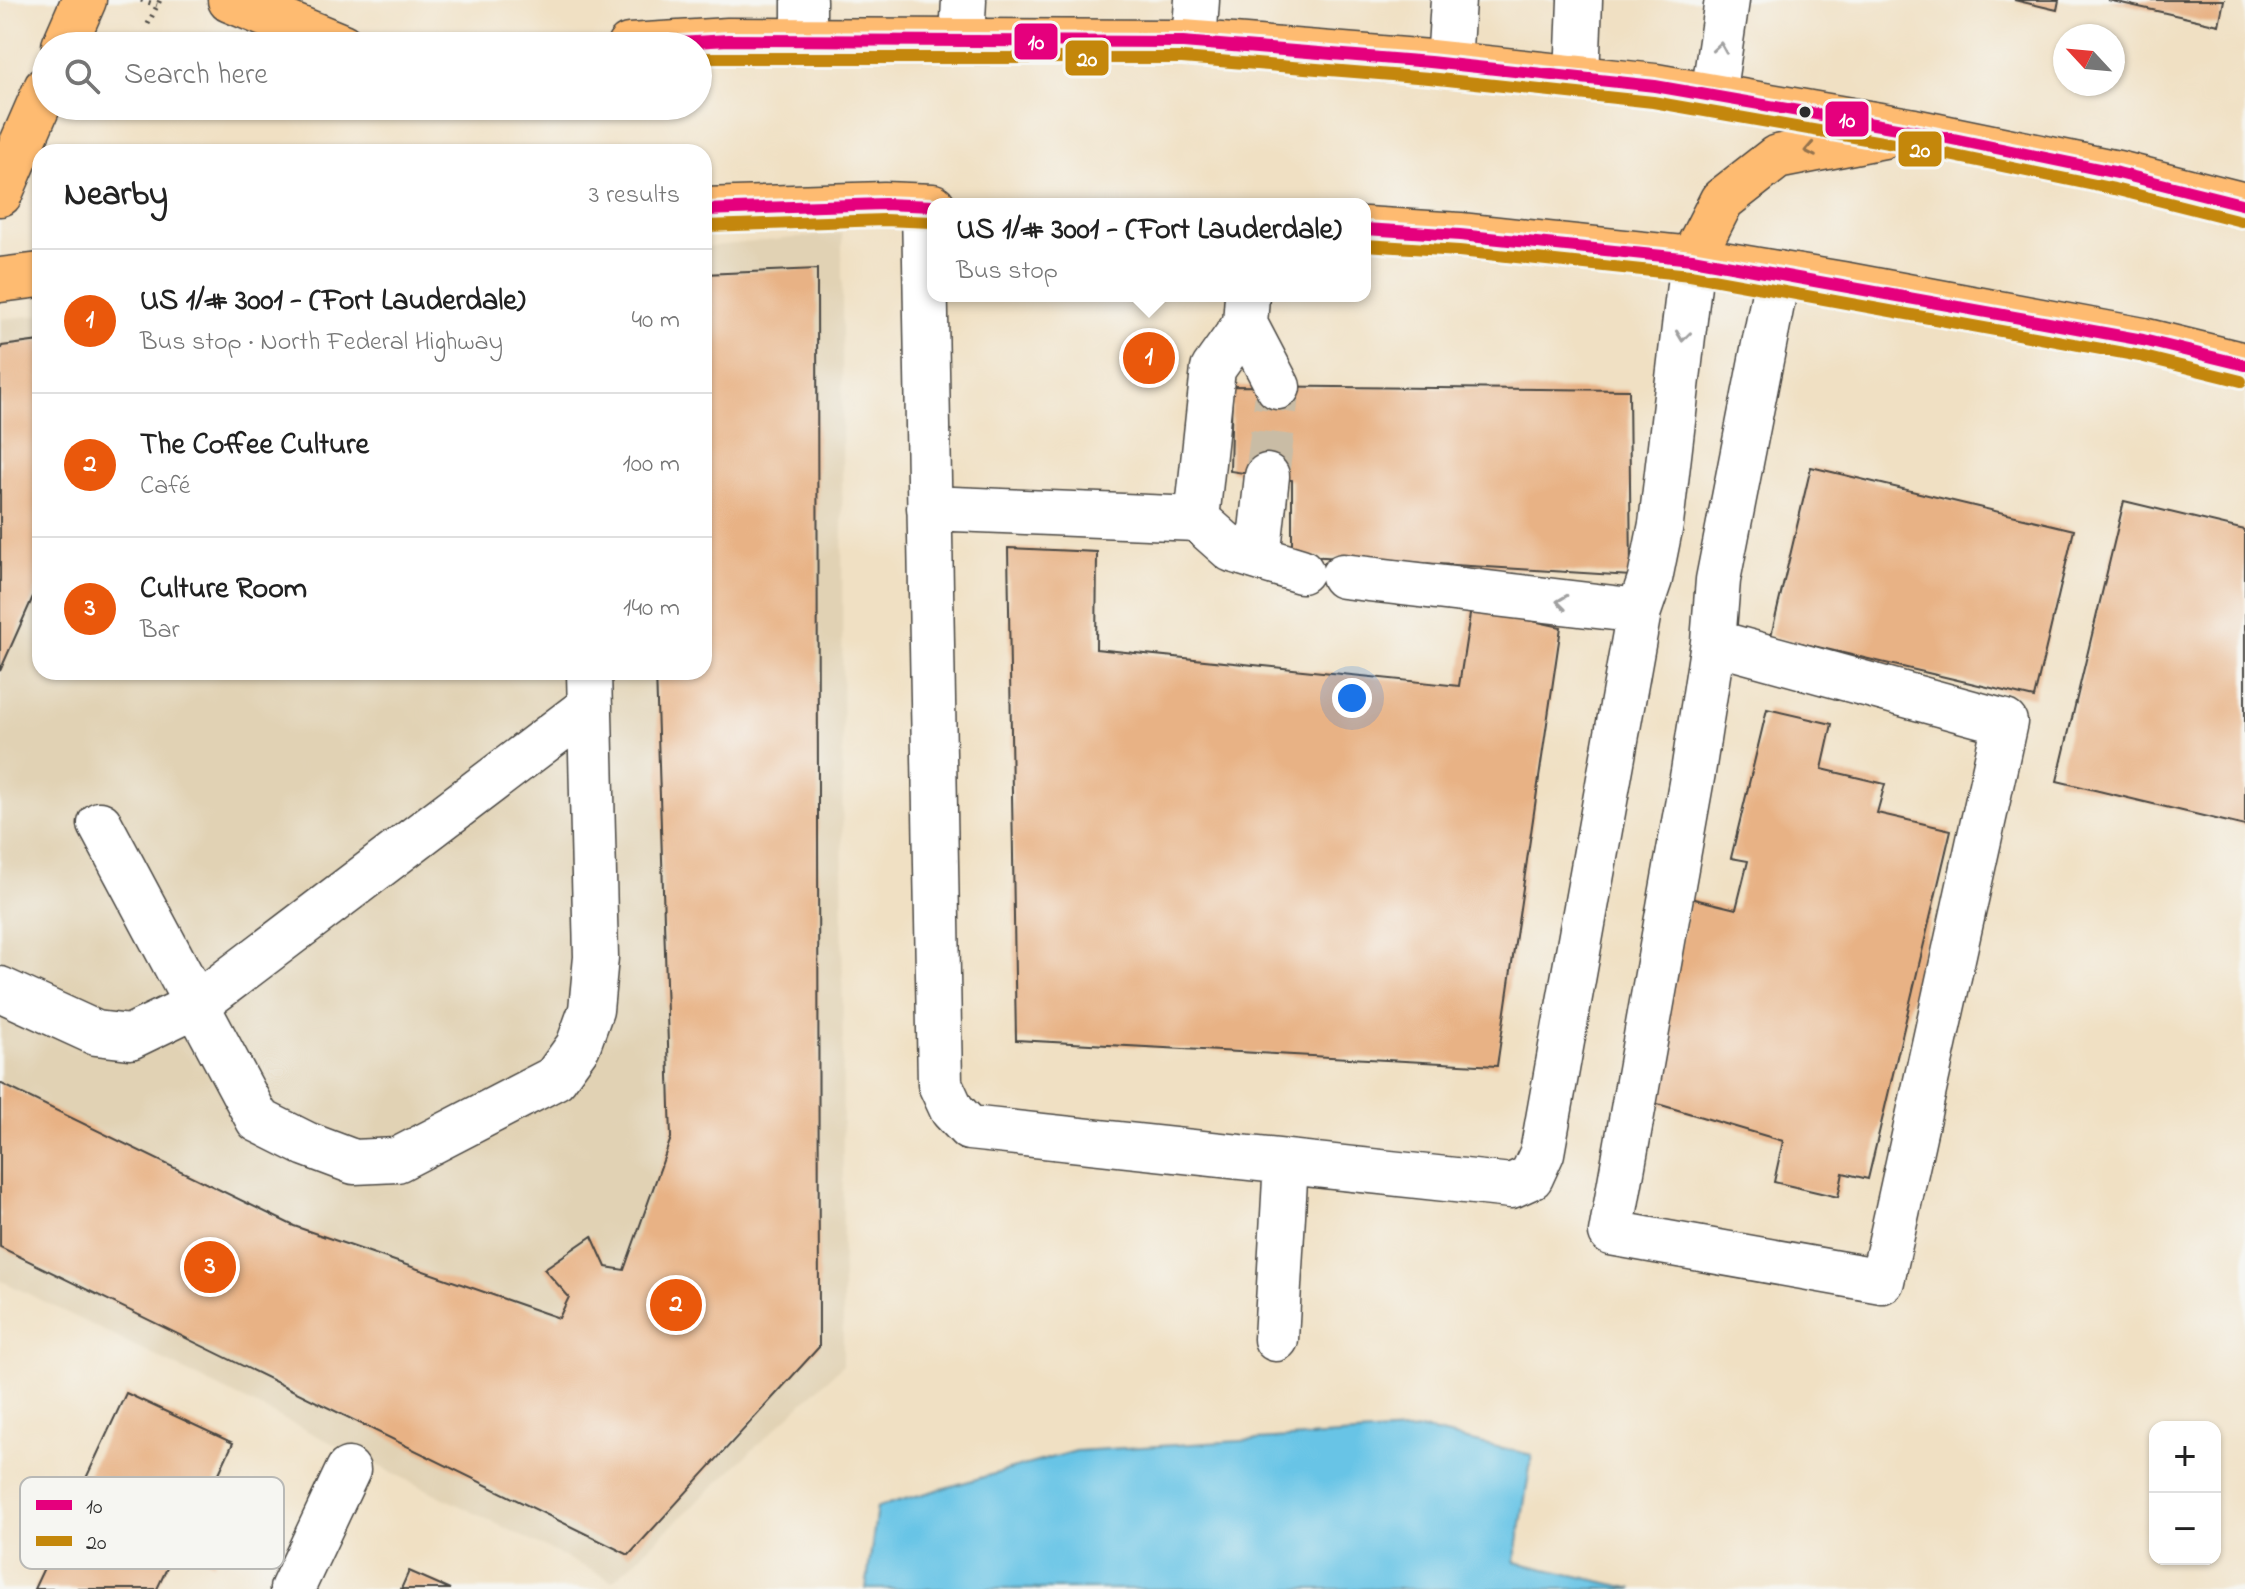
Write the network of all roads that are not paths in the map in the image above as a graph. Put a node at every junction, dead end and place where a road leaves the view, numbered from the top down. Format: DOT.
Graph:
graph roads {
  1 [pos="84,0"];
  2 [pos="230,0"];
  3 [pos="1197,0"];
  4 [pos="1453,0"];
  5 [pos="1580,0"];
  6 [pos="1727,0"];
  7 [pos="804,20"];
  8 [pos="963,20"];
  9 [pos="70,32"];
  10 [pos="308,32"];
  11 [pos="712,41"];
  12 [pos="1194,43"];
  13 [pos="1449,64"];
  14 [pos="1577,78"];
  15 [pos="1713,96"];
  16 [pos="32,103"];
  17 [pos="1914,131"];
  18 [pos="0,194"];
  19 [pos="2245,205"];
  20 [pos="927,206"];
  21 [pos="712,210"];
  22 [pos="1371,229"];
  23 [pos="1692,259"];
  24 [pos="1778,273"];
  25 [pos="32,276"];
  26 [pos="0,280"];
  27 [pos="928,302"];
  28 [pos="1246,310"];
  29 [pos="2245,365"];
  30 [pos="1278,387"];
  31 [pos="1267,476"];
  32 [pos="929,508"];
  33 [pos="1197,519"];
  34 [pos="1258,558"];
  35 [pos="1639,611"];
  36 [pos="1713,642"];
  37 [pos="589,689"];
  38 [pos="100,824"];
  39 [pos="0,989"];
  40 [pos="196,1005"];
  41 [pos="1286,1162"];
  42 [pos="1276,1339"];
  43 [pos="348,1470"];
  44 [pos="292,1589"];
  1 -- 9 [label="main road"];
  2 -- 10 [label="main road"];
  3 -- 12 [label="lane"];
  4 -- 13 [label="lane"];
  5 -- 14 [label="lane"];
  15 -- 6 [label="lane, one-way"];
  7 -- 8 [label="main road"];
  7 -- 11 [label="main road"];
  8 -- 12 [label="main road"];
  12 -- 13 [label="main road"];
  13 -- 14 [label="main road"];
  14 -- 15 [label="main road"];
  15 -- 17 [label="main road"];
  16 -- 18 [label="main road"];
  17 -- 19 [label="main road"];
  17 -- 23 [label="main road, one-way"];
  20 -- 21 [label="main road"];
  22 -- 23 [label="main road"];
  23 -- 24 [label="main road"];
  23 -- 35 [label="lane, one-way"];
  24 -- 29 [label="main road"];
  24 -- 36 [label="lane"];
  25 -- 26 [label="main road"];
  27 -- 32 [label="lane"];
  28 -- 30 [label="lane"];
  28 -- 33 [label="lane"];
  31 -- 34 [label="lane"];
  32 -- 33 [label="lane"];
  32 -- 41 [label="lane"];
  33 -- 34 [label="lane"];
  35 -- 34 [label="lane, one-way"];
  35 -- 41 [label="lane"];
  36 -- 36 [label="lane"];
  37 -- 40 [label="lane"];
  37 -- 40 [label="lane"];
  38 -- 40 [label="lane"];
  39 -- 40 [label="lane"];
  41 -- 42 [label="lane"];
  43 -- 44 [label="lane"];
}
